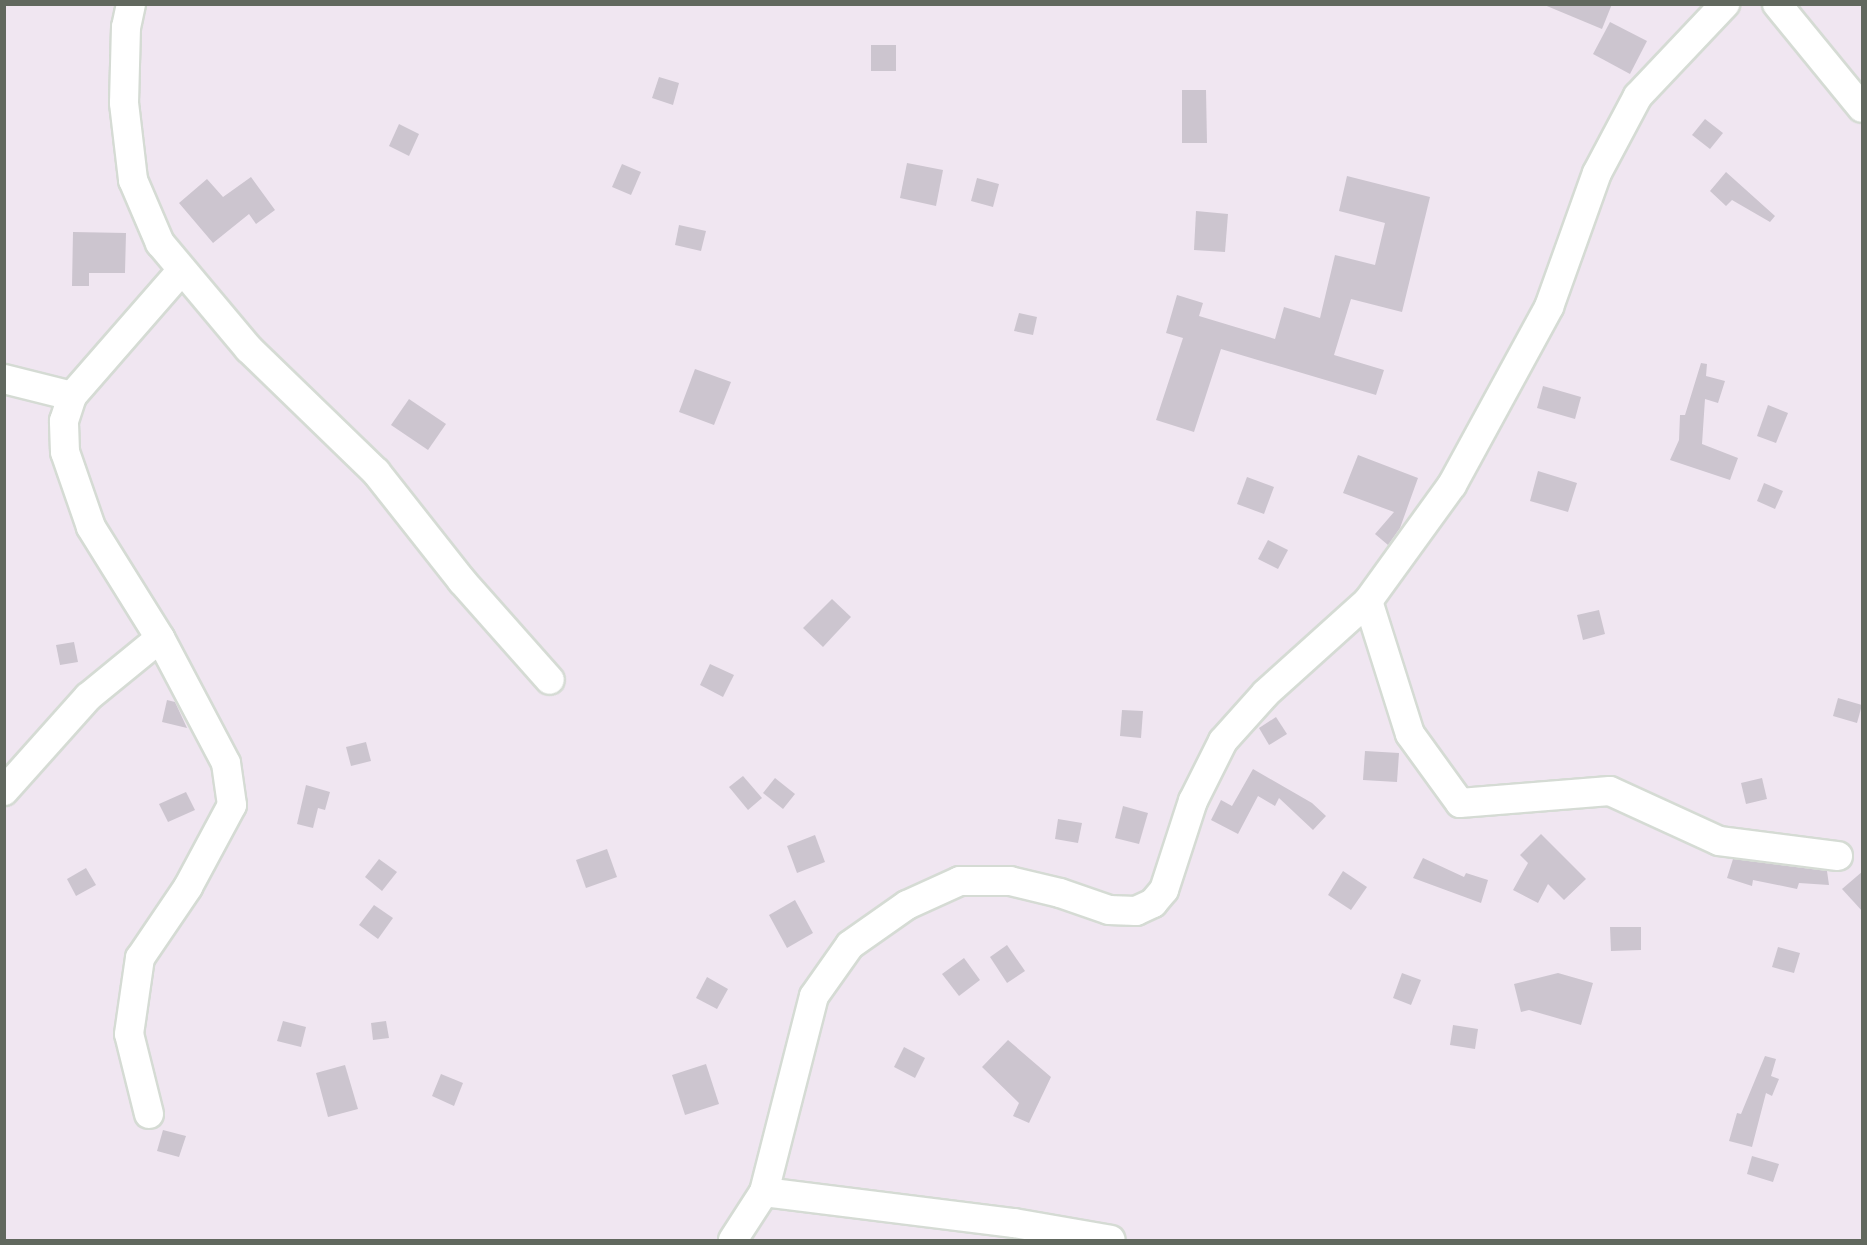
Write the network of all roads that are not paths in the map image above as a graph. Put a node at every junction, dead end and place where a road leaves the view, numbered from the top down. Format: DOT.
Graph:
graph roads {
  1 [pos="131,4"];
  2 [pos="1725,4"];
  3 [pos="1778,4"];
  4 [pos="1863,108"];
  5 [pos="182,270"];
  6 [pos="4,379"];
  7 [pos="72,396"];
  8 [pos="1368,601"];
  9 [pos="160,638"];
  10 [pos="550,680"];
  11 [pos="4,791"];
  12 [pos="1838,856"];
  13 [pos="149,1114"];
  14 [pos="764,1192"];
  15 [pos="733,1240"];
  16 [pos="1111,1240"];
  1 -- 5 [label="street"];
  2 -- 8 [label="street"];
  3 -- 4 [label="street"];
  5 -- 7 [label="street"];
  5 -- 10 [label="street"];
  6 -- 7 [label="street"];
  7 -- 9 [label="street"];
  8 -- 12 [label="street"];
  8 -- 14 [label="street"];
  9 -- 11 [label="street"];
  9 -- 13 [label="street"];
  14 -- 15 [label="street"];
  14 -- 16 [label="street"];
}
